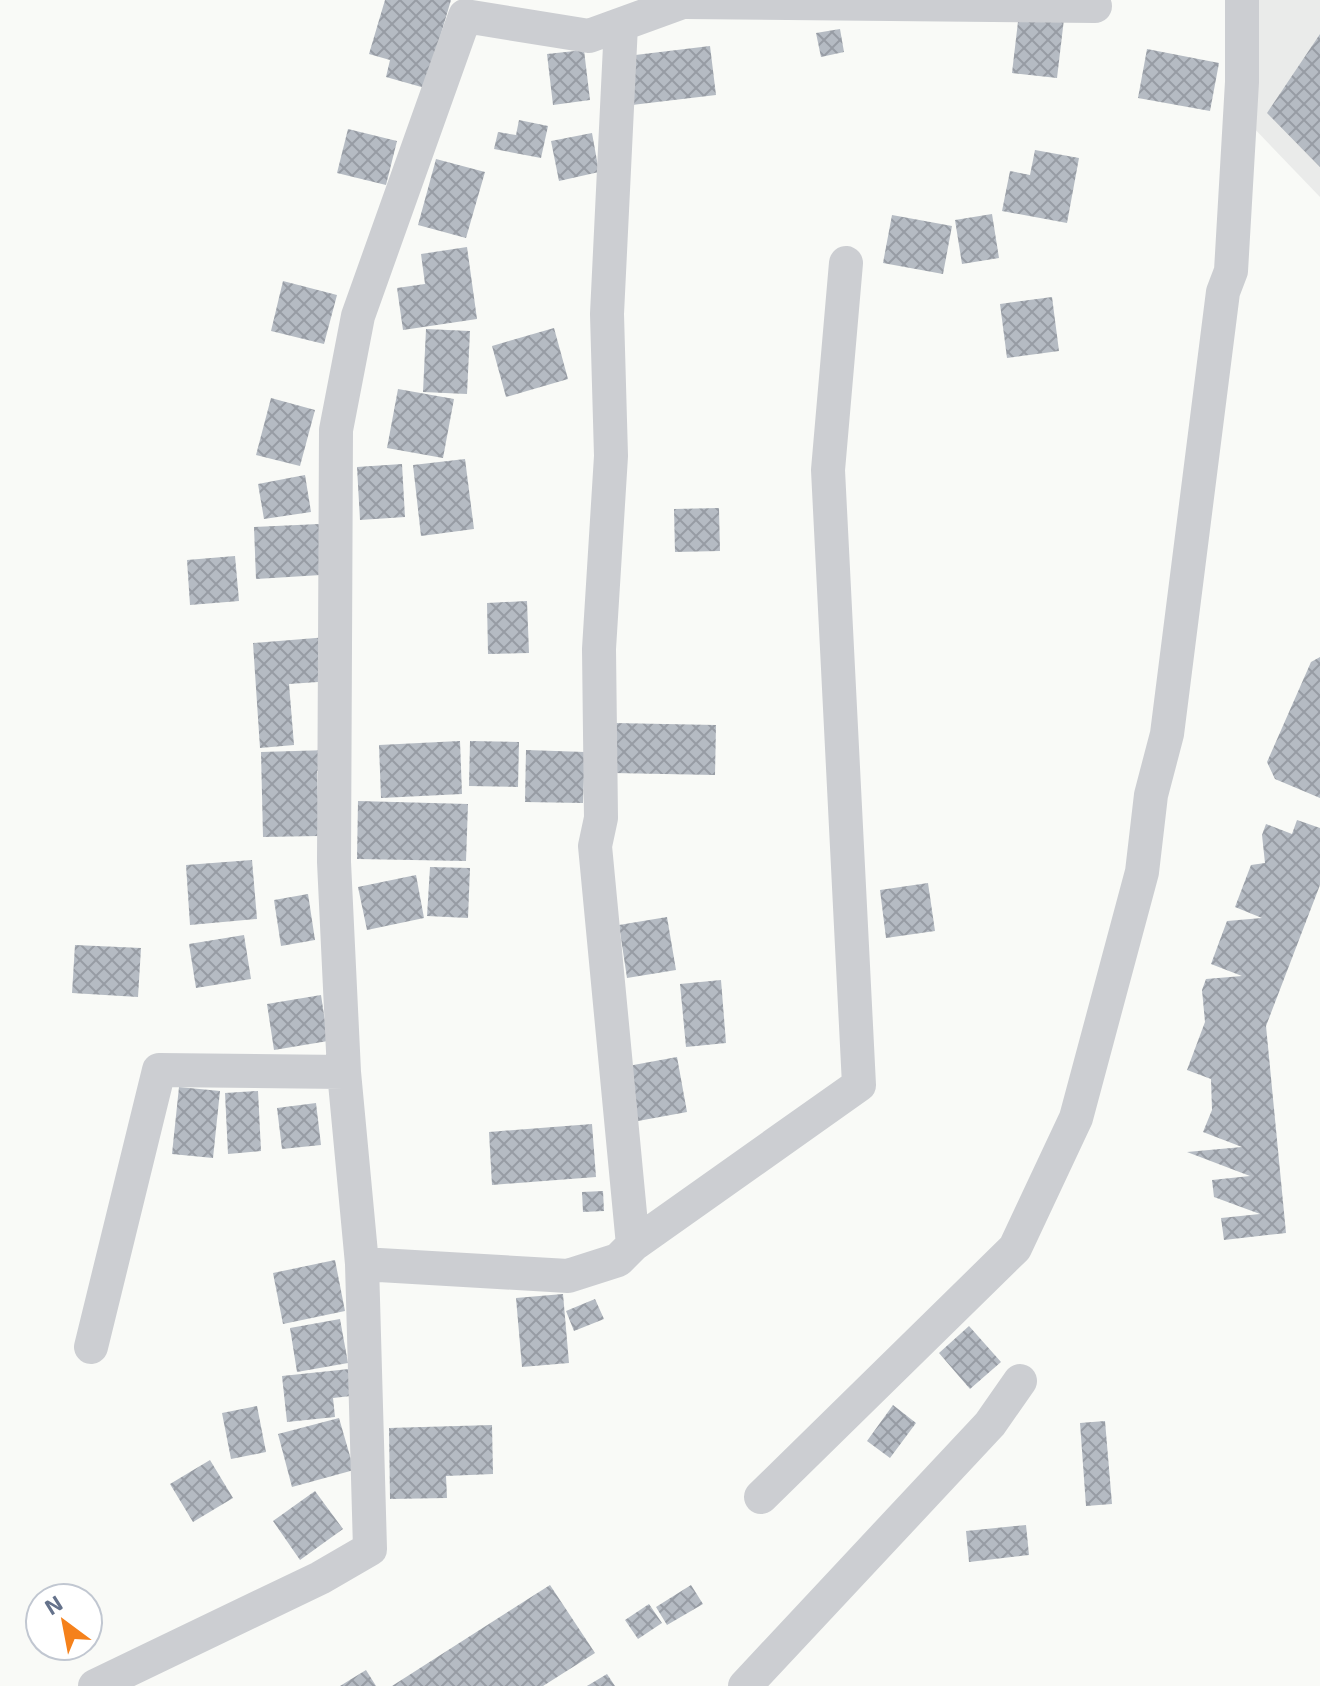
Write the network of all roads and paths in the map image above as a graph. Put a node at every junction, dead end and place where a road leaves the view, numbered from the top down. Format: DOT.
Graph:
graph roads {
  1 [pos="1242,0"];
  2 [pos="687,1"];
  3 [pos="1095,6"];
  4 [pos="621,25"];
  5 [pos="846,263"];
  6 [pos="344,1072"];
  7 [pos="633,1245"];
  8 [pos="362,1264"];
  9 [pos="91,1347"];
  10 [pos="1020,1381"];
  11 [pos="761,1497"];
  12 [pos="95,1686"];
  13 [pos="745,1686"];
  1 -- 11 [label="street"];
  2 -- 3 [label="street"];
  2 -- 4 [label="street"];
  4 -- 6 [label="street"];
  4 -- 7 [label="street"];
  5 -- 7 [label="street"];
  6 -- 8 [label="street"];
  6 -- 9 [label="street"];
  7 -- 8 [label="street"];
  8 -- 12 [label="street"];
  10 -- 13 [label="street"];
}
